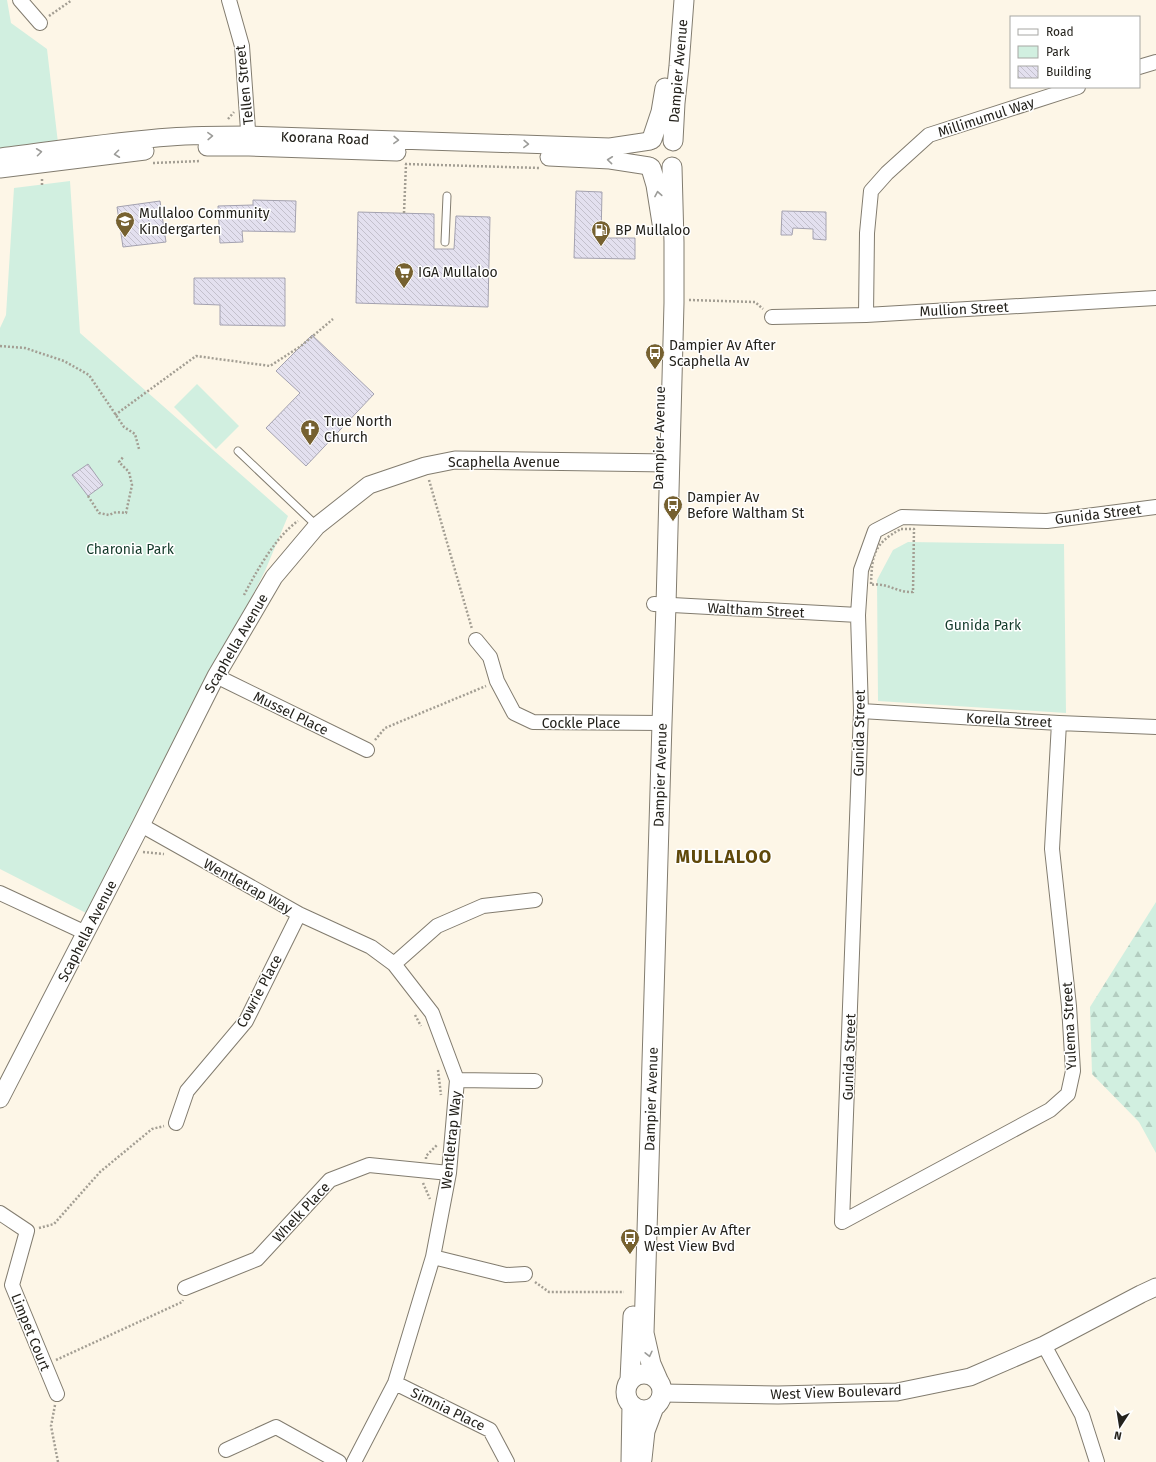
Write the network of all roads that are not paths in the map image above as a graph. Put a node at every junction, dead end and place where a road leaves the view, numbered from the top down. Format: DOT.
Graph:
graph roads {
  1 [pos="20,0"];
  2 [pos="229,0"];
  3 [pos="671,0"];
  4 [pos="684,0"];
  5 [pos="40,23"];
  6 [pos="1156,62"];
  7 [pos="1140,67"];
  8 [pos="1075,88"];
  9 [pos="651,140"];
  10 [pos="249,141"];
  11 [pos="673,141"];
  12 [pos="0,157"];
  13 [pos="650,167"];
  14 [pos="672,168"];
  15 [pos="0,169"];
  16 [pos="447,196"];
  17 [pos="445,242"];
  18 [pos="1156,298"];
  19 [pos="866,314"];
  20 [pos="772,317"];
  21 [pos="238,451"];
  22 [pos="664,463"];
  23 [pos="1156,507"];
  24 [pos="312,520"];
  25 [pos="660,604"];
  26 [pos="858,615"];
  27 [pos="476,640"];
  28 [pos="216,676"];
  29 [pos="861,711"];
  30 [pos="656,723"];
  31 [pos="1059,723"];
  32 [pos="1156,727"];
  33 [pos="367,750"];
  34 [pos="141,825"];
  35 [pos="0,893"];
  36 [pos="535,900"];
  37 [pos="298,914"];
  38 [pos="86,933"];
  39 [pos="394,964"];
  40 [pos="457,1080"];
  41 [pos="535,1081"];
  42 [pos="0,1099"];
  43 [pos="176,1123"];
  44 [pos="449,1173"];
  45 [pos="0,1212"];
  46 [pos="842,1222"];
  47 [pos="433,1257"];
  48 [pos="525,1274"];
  49 [pos="1156,1287"];
  50 [pos="185,1288"];
  51 [pos="1044,1345"];
  52 [pos="630,1380"];
  53 [pos="395,1383"];
  54 [pos="658,1393"];
  55 [pos="57,1394"];
  56 [pos="632,1405"];
  57 [pos="226,1450"];
  58 [pos="339,1462"];
  59 [pos="354,1462"];
  60 [pos="507,1462"];
  61 [pos="631,1462"];
  62 [pos="642,1462"];
  63 [pos="1097,1462"];
  1 -- 5 [label="street"];
  2 -- 10 [label="street, Tellen Street"];
  3 -- 9 [label="main road, Dampier Avenue"];
  4 -- 11 [label="main road, Dampier Avenue"];
  6 -- 7 [label="street"];
  8 -- 19 [label="street, Millimumul Way"];
  10 -- 9 [label="street, Koorana Road, one-way"];
  9 -- 11 [label="main road"];
  9 -- 13 [label="main road"];
  12 -- 10 [label="street, Koorana Road, one-way"];
  13 -- 10 [label="street, Koorana Road, one-way"];
  10 -- 15 [label="street, Koorana Road, one-way"];
  11 -- 14 [label="main road"];
  13 -- 14 [label="main road"];
  22 -- 13 [label="main road, Dampier Avenue, one-way"];
  14 -- 22 [label="main road, Dampier Avenue"];
  16 -- 17 [label="lane"];
  18 -- 19 [label="street, Mullion Street"];
  19 -- 20 [label="street, Mullion Street"];
  21 -- 24 [label="lane"];
  22 -- 24 [label="street, Scaphella Avenue"];
  22 -- 25 [label="main road, Dampier Avenue"];
  23 -- 26 [label="street, Gunida Street"];
  24 -- 28 [label="street, Scaphella Avenue"];
  25 -- 26 [label="street, Waltham Street"];
  25 -- 30 [label="main road, Dampier Avenue"];
  26 -- 29 [label="street, Gunida Street"];
  27 -- 30 [label="street, Cockle Place"];
  28 -- 33 [label="street, Mussel Place"];
  28 -- 34 [label="street, Scaphella Avenue"];
  29 -- 31 [label="street, Korella Street"];
  29 -- 46 [label="street, Gunida Street"];
  30 -- 52 [label="main road, Dampier Avenue"];
  30 -- 54 [label="main road, Dampier Avenue, one-way"];
  31 -- 32 [label="street, Korella Street"];
  31 -- 46 [label="street, Yulema Street"];
  34 -- 37 [label="street, Wentletrap Way"];
  34 -- 38 [label="street, Scaphella Avenue"];
  35 -- 38 [label="street"];
  36 -- 39 [label="street"];
  37 -- 39 [label="street, Wentletrap Way"];
  37 -- 43 [label="street, Cowrie Place"];
  38 -- 42 [label="street, Scaphella Avenue"];
  39 -- 40 [label="street, Wentletrap Way"];
  40 -- 41 [label="street"];
  40 -- 44 [label="street, Wentletrap Way"];
  44 -- 47 [label="street, Wentletrap Way"];
  44 -- 50 [label="street, Whelk Place"];
  45 -- 55 [label="street, Limpet Court"];
  47 -- 48 [label="street"];
  47 -- 53 [label="street, Wentletrap Way"];
  49 -- 51 [label="street, West View Boulevard"];
  51 -- 54 [label="street, West View Boulevard"];
  51 -- 63 [label="street"];
  52 -- 54 [label="main road"];
  52 -- 56 [label="main road"];
  53 -- 59 [label="street, Wentletrap Way"];
  53 -- 60 [label="street, Simnia Place"];
  54 -- 56 [label="main road"];
  54 -- 62 [label="main road"];
  56 -- 61 [label="main road"];
  57 -- 58 [label="street"];
}
